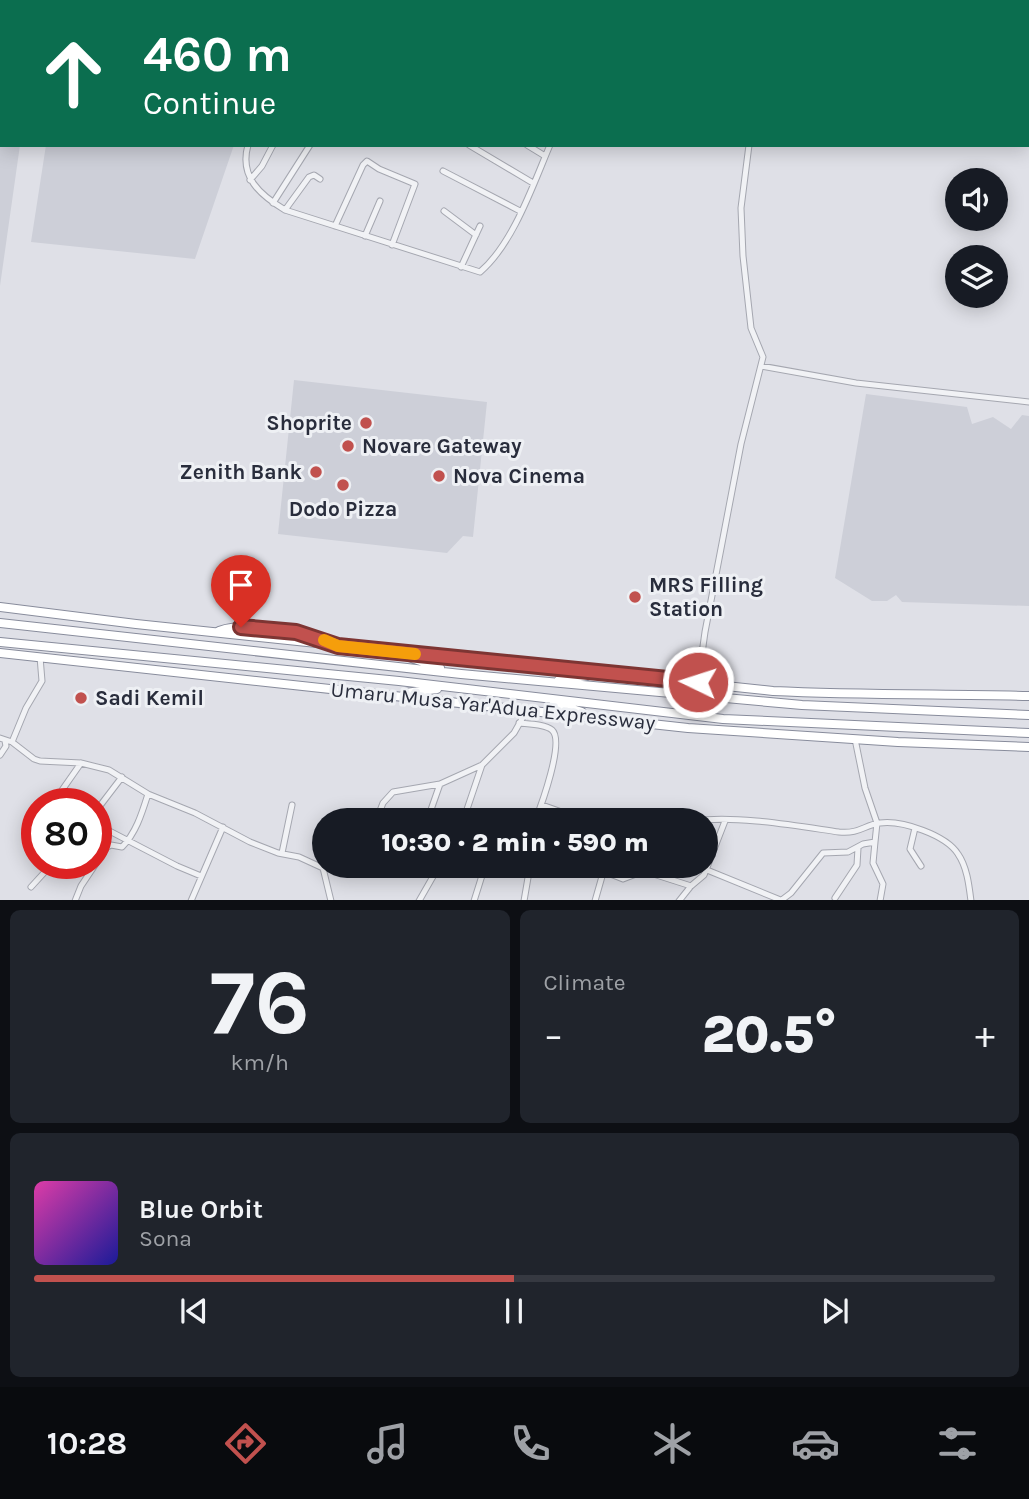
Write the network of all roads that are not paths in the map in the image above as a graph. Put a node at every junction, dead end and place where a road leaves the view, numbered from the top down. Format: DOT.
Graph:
graph roads {
  1 [pos="248,147"];
  2 [pos="272,147"];
  3 [pos="309,147"];
  4 [pos="472,147"];
  5 [pos="530,147"];
  6 [pos="549,147"];
  7 [pos="749,147"];
  8 [pos="545,156"];
  9 [pos="443,171"];
  10 [pos="320,179"];
  11 [pos="250,180"];
  12 [pos="533,183"];
  13 [pos="380,201"];
  14 [pos="273,203"];
  15 [pos="285,210"];
  16 [pos="444,211"];
  17 [pos="520,211"];
  18 [pos="335,226"];
  19 [pos="480,226"];
  20 [pos="476,235"];
  21 [pos="365,236"];
  22 [pos="392,245"];
  23 [pos="461,267"];
  24 [pos="761,366"];
  25 [pos="1029,402"];
  26 [pos="0,607"];
  27 [pos="0,623"];
  28 [pos="136,624"];
  29 [pos="76,631"];
  30 [pos="0,642"];
  31 [pos="71,649"];
  32 [pos="396,652"];
  33 [pos="0,653"];
  34 [pos="40,657"];
  35 [pos="129,667"];
  36 [pos="452,673"];
  37 [pos="604,673"];
  38 [pos="545,682"];
  39 [pos="698,682"];
  40 [pos="453,688"];
  41 [pos="391,695"];
  42 [pos="1029,696"];
  43 [pos="535,697"];
  44 [pos="527,710"];
  45 [pos="1029,715"];
  46 [pos="601,718"];
  47 [pos="519,723"];
  48 [pos="1029,733"];
  49 [pos="2,739"];
  50 [pos="855,739"];
  51 [pos="12,742"];
  52 [pos="1029,747"];
  53 [pos="0,755"];
  54 [pos="81,763"];
  55 [pos="482,765"];
  56 [pos="122,777"];
  57 [pos="440,784"];
  58 [pos="64,788"];
  59 [pos="112,790"];
  60 [pos="148,794"];
  61 [pos="292,805"];
  62 [pos="542,805"];
  63 [pos="381,808"];
  64 [pos="432,808"];
  65 [pos="467,808"];
  66 [pos="541,808"];
  67 [pos="550,808"];
  68 [pos="718,820"];
  69 [pos="725,821"];
  70 [pos="877,823"];
  71 [pos="223,827"];
  72 [pos="915,828"];
  73 [pos="112,832"];
  74 [pos="128,840"];
  75 [pos="718,840"];
  76 [pos="875,842"];
  77 [pos="858,848"];
  78 [pos="282,853"];
  79 [pos="312,863"];
  80 [pos="921,866"];
  81 [pos="718,874"];
  82 [pos="201,876"];
  83 [pos="325,878"];
  84 [pos="432,878"];
  85 [pos="481,878"];
  86 [pos="528,878"];
  87 [pos="601,878"];
  88 [pos="666,878"];
  89 [pos="702,878"];
  90 [pos="39,879"];
  91 [pos="691,886"];
  92 [pos="32,887"];
  93 [pos="835,898"];
  94 [pos="75,900"];
  95 [pos="191,900"];
  96 [pos="331,900"];
  97 [pos="420,900"];
  98 [pos="474,900"];
  99 [pos="524,900"];
  100 [pos="595,900"];
  101 [pos="680,900"];
  102 [pos="783,900"];
  103 [pos="880,900"];
  104 [pos="971,900"];
  1 -- 11 [label="street"];
  2 -- 11 [label="street"];
  3 -- 14 [label="street"];
  4 -- 12 [label="street"];
  5 -- 8 [label="street"];
  6 -- 8 [label="street"];
  7 -- 24 [label="street"];
  8 -- 12 [label="street"];
  9 -- 17 [label="street"];
  10 -- 15 [label="street"];
  11 -- 14 [label="street"];
  12 -- 17 [label="street"];
  13 -- 21 [label="street"];
  14 -- 15 [label="street"];
  15 -- 18 [label="street"];
  16 -- 20 [label="street"];
  17 -- 23 [label="street"];
  18 -- 21 [label="street"];
  18 -- 22 [label="street"];
  19 -- 20 [label="street"];
  20 -- 23 [label="street"];
  21 -- 22 [label="street"];
  22 -- 23 [label="street"];
  24 -- 25 [label="street"];
  24 -- 39 [label="street"];
  26 -- 28 [label="highway, Umaru Musa Yar'Adua Expressway"];
  27 -- 29 [label="highway, Umaru Musa Yar'Adua Expressway"];
  28 -- 29 [label="highway"];
  28 -- 32 [label="highway, Umaru Musa Yar'Adua Expressway"];
  29 -- 36 [label="highway, Umaru Musa Yar'Adua Expressway"];
  30 -- 31 [label="highway, Umaru Musa Yar'Adua Expressway"];
  31 -- 35 [label="highway"];
  31 -- 40 [label="highway, Umaru Musa Yar'Adua Expressway"];
  32 -- 36 [label="highway"];
  32 -- 37 [label="highway, Umaru Musa Yar'Adua Expressway"];
  33 -- 34 [label="highway, Umaru Musa Yar'Adua Expressway"];
  34 -- 35 [label="highway, Umaru Musa Yar'Adua Expressway"];
  34 -- 51 [label="street"];
  35 -- 41 [label="highway, Umaru Musa Yar'Adua Expressway"];
  36 -- 38 [label="highway, Umaru Musa Yar'Adua Expressway"];
  37 -- 38 [label="highway"];
  37 -- 39 [label="highway, Umaru Musa Yar'Adua Expressway"];
  38 -- 45 [label="highway, Umaru Musa Yar'Adua Expressway"];
  39 -- 42 [label="highway, Umaru Musa Yar'Adua Expressway"];
  40 -- 41 [label="highway"];
  40 -- 43 [label="highway, Umaru Musa Yar'Adua Expressway"];
  41 -- 44 [label="highway, Umaru Musa Yar'Adua Expressway"];
  43 -- 46 [label="highway"];
  43 -- 48 [label="highway, Umaru Musa Yar'Adua Expressway"];
  44 -- 46 [label="highway, Umaru Musa Yar'Adua Expressway"];
  44 -- 47 [label="street"];
  46 -- 50 [label="highway, Umaru Musa Yar'Adua Expressway"];
  47 -- 55 [label="street"];
  47 -- 62 [label="street"];
  49 -- 51 [label="street"];
  49 -- 53 [label="street"];
  50 -- 52 [label="highway, Umaru Musa Yar'Adua Expressway"];
  50 -- 70 [label="street"];
  51 -- 54 [label="street"];
  54 -- 56 [label="street"];
  54 -- 58 [label="street"];
  55 -- 57 [label="street"];
  55 -- 65 [label="street"];
  56 -- 59 [label="street"];
  56 -- 60 [label="street"];
  57 -- 63 [label="street"];
  57 -- 64 [label="street"];
  60 -- 71 [label="street"];
  60 -- 74 [label="street"];
  61 -- 78 [label="street"];
  62 -- 66 [label="street"];
  62 -- 67 [label="street"];
  68 -- 69 [label="street"];
  69 -- 70 [label="street"];
  69 -- 75 [label="street"];
  70 -- 72 [label="street"];
  70 -- 76 [label="street"];
  71 -- 78 [label="street"];
  71 -- 82 [label="street"];
  72 -- 80 [label="street"];
  72 -- 104 [label="street"];
  73 -- 74 [label="street"];
  74 -- 82 [label="street"];
  74 -- 94 [label="street"];
  76 -- 77 [label="street"];
  76 -- 103 [label="street"];
  77 -- 93 [label="street"];
  77 -- 102 [label="street"];
  78 -- 79 [label="street"];
  81 -- 102 [label="street"];
  82 -- 95 [label="street"];
  83 -- 96 [label="street"];
  84 -- 97 [label="street"];
  85 -- 98 [label="street"];
  86 -- 99 [label="street"];
  87 -- 100 [label="street"];
  88 -- 91 [label="street"];
  89 -- 91 [label="street"];
  90 -- 92 [label="street"];
  91 -- 101 [label="street"];
}
